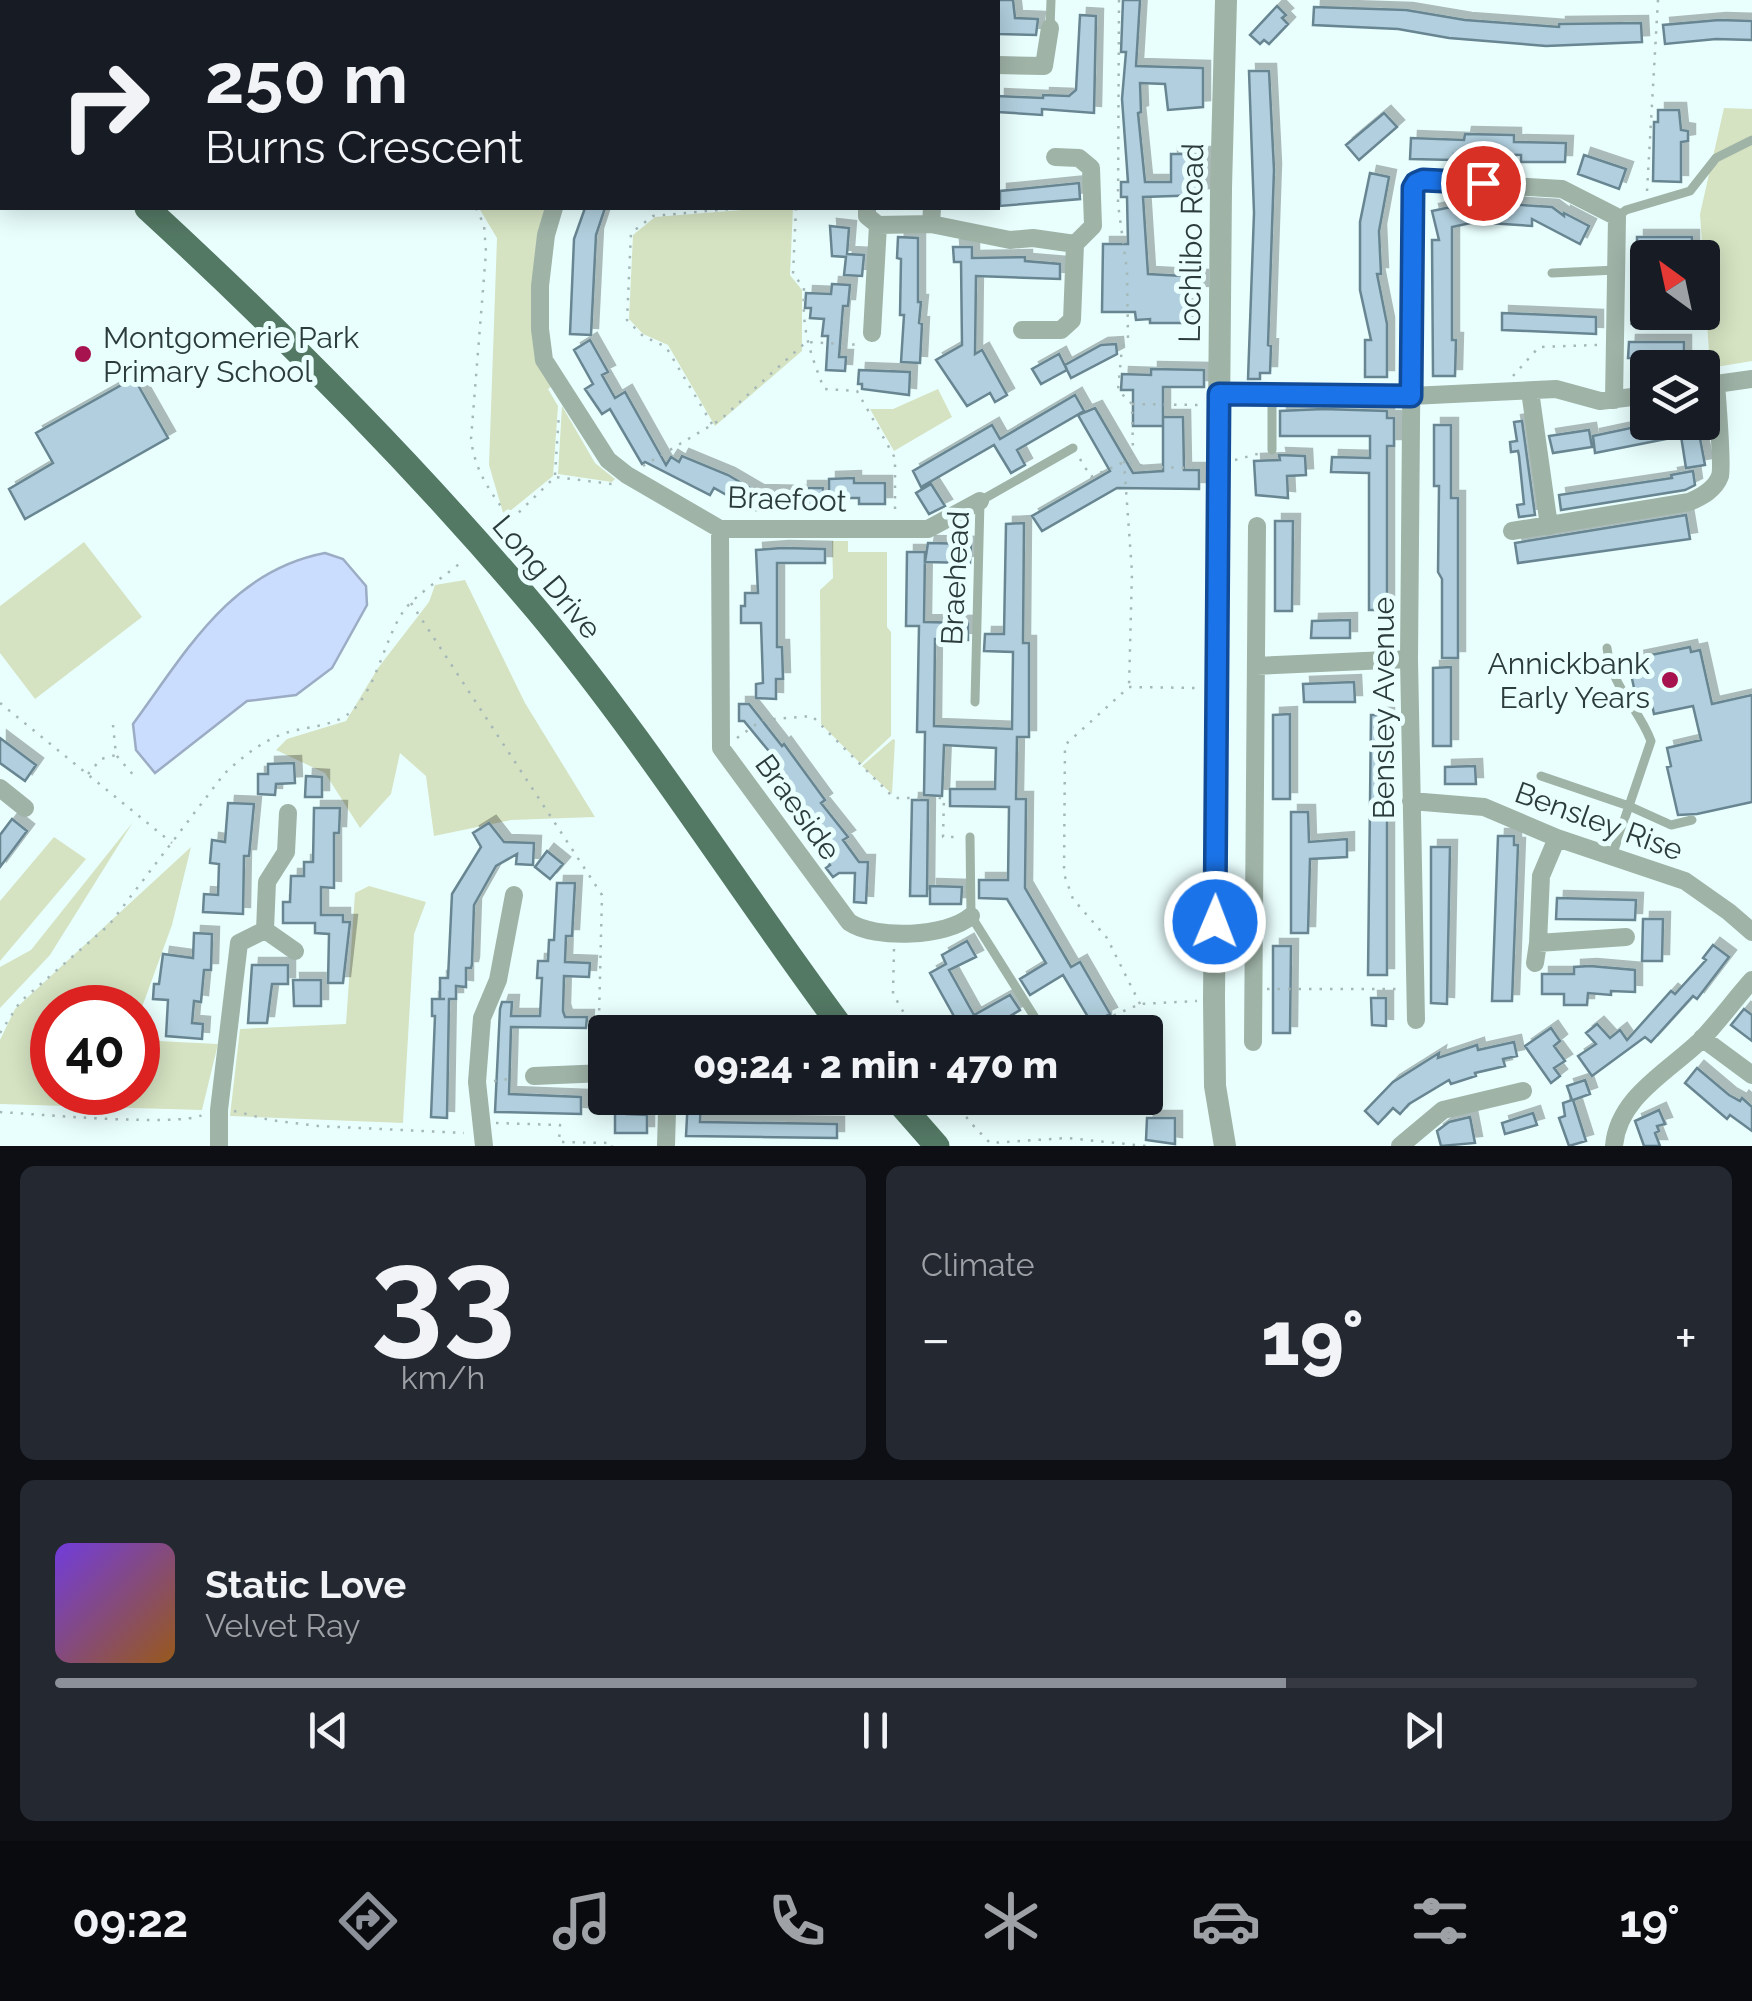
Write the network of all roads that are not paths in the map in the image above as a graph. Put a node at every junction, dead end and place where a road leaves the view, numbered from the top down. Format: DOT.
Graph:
graph roads {
  1 [pos="1051,0"];
  2 [pos="1226,0"];
  3 [pos="1050,28"];
  4 [pos="1000,65"];
  5 [pos="1752,140"];
  6 [pos="1054,157"];
  7 [pos="148,210"];
  8 [pos="553,210"];
  9 [pos="866,210"];
  10 [pos="932,216"];
  11 [pos="1616,217"];
  12 [pos="878,225"];
  13 [pos="1075,244"];
  14 [pos="1623,270"];
  15 [pos="1552,273"];
  16 [pos="1022,330"];
  17 [pos="872,333"];
  18 [pos="1752,379"];
  19 [pos="1720,383"];
  20 [pos="1530,391"];
  21 [pos="1272,394"];
  22 [pos="1411,396"];
  23 [pos="1630,398"];
  24 [pos="1219,399"];
  25 [pos="1614,400"];
  26 [pos="1717,440"];
  27 [pos="1073,448"];
  28 [pos="1272,450"];
  29 [pos="980,501"];
  30 [pos="1257,526"];
  31 [pos="1549,526"];
  32 [pos="720,529"];
  33 [pos="1512,531"];
  34 [pos="1607,648"];
  35 [pos="1409,659"];
  36 [pos="1256,666"];
  37 [pos="975,702"];
  38 [pos="1540,776"];
  39 [pos="1411,801"];
  40 [pos="1629,806"];
  41 [pos="288,813"];
  42 [pos="1692,820"];
  43 [pos="970,837"];
  44 [pos="1557,838"];
  45 [pos="1612,856"];
  46 [pos="514,895"];
  47 [pos="971,916"];
  48 [pos="265,930"];
  49 [pos="1752,932"];
  50 [pos="1626,937"];
  51 [pos="1538,943"];
  52 [pos="294,951"];
  53 [pos="1535,962"];
  54 [pos="1752,980"];
  55 [pos="833,1015"];
  56 [pos="1033,1015"];
  57 [pos="1416,1020"];
  58 [pos="1702,1038"];
  59 [pos="1253,1042"];
  60 [pos="588,1074"];
  61 [pos="1752,1075"];
  62 [pos="534,1076"];
  63 [pos="1523,1091"];
  64 [pos="668,1115"];
  65 [pos="910,1115"];
  66 [pos="484,1134"];
  67 [pos="220,1146"];
  68 [pos="666,1146"];
  69 [pos="937,1146"];
  70 [pos="1225,1146"];
  71 [pos="1400,1146"];
  72 [pos="1614,1146"];
  1 -- 3 [label="lane"];
  2 -- 24 [label="street, Lochlibo Road"];
  3 -- 4 [label="street"];
  5 -- 11 [label="lane"];
  6 -- 13 [label="street"];
  7 -- 55 [label="main road, Long Drive"];
  8 -- 32 [label="street, Braefoot"];
  9 -- 12 [label="street"];
  10 -- 12 [label="street"];
  10 -- 13 [label="street"];
  11 -- 14 [label="street"];
  11 -- 22 [label="street, Bensley Avenue"];
  12 -- 17 [label="street"];
  13 -- 16 [label="street"];
  14 -- 15 [label="lane"];
  14 -- 25 [label="street"];
  18 -- 19 [label="street"];
  20 -- 22 [label="street"];
  20 -- 25 [label="street"];
  20 -- 31 [label="street"];
  21 -- 22 [label="street"];
  21 -- 24 [label="street"];
  21 -- 28 [label="lane"];
  22 -- 35 [label="street, Bensley Avenue"];
  23 -- 25 [label="street"];
  24 -- 70 [label="street, Lochlibo Road"];
  26 -- 31 [label="street"];
  27 -- 29 [label="lane, Braehead"];
  29 -- 32 [label="street, Braefoot"];
  29 -- 37 [label="lane, Braehead"];
  30 -- 36 [label="street"];
  31 -- 33 [label="street"];
  32 -- 47 [label="street, Braeside"];
  34 -- 40 [label="lane"];
  35 -- 36 [label="street"];
  35 -- 39 [label="street, Bensley Avenue"];
  36 -- 59 [label="street"];
  38 -- 40 [label="lane"];
  39 -- 44 [label="street, Bensley Rise"];
  39 -- 57 [label="street, Bensley Avenue"];
  40 -- 42 [label="lane"];
  40 -- 45 [label="lane"];
  41 -- 48 [label="street"];
  43 -- 47 [label="lane"];
  44 -- 45 [label="street, Bensley Rise"];
  44 -- 51 [label="street"];
  45 -- 49 [label="street, Bensley Rise"];
  46 -- 66 [label="street"];
  47 -- 56 [label="lane"];
  48 -- 52 [label="street"];
  48 -- 67 [label="street"];
  50 -- 51 [label="street"];
  51 -- 53 [label="street"];
  54 -- 58 [label="street"];
  58 -- 61 [label="street"];
  58 -- 72 [label="street"];
  60 -- 62 [label="street"];
  63 -- 71 [label="street"];
  64 -- 68 [label="street"];
  65 -- 69 [label="main road"];
}
